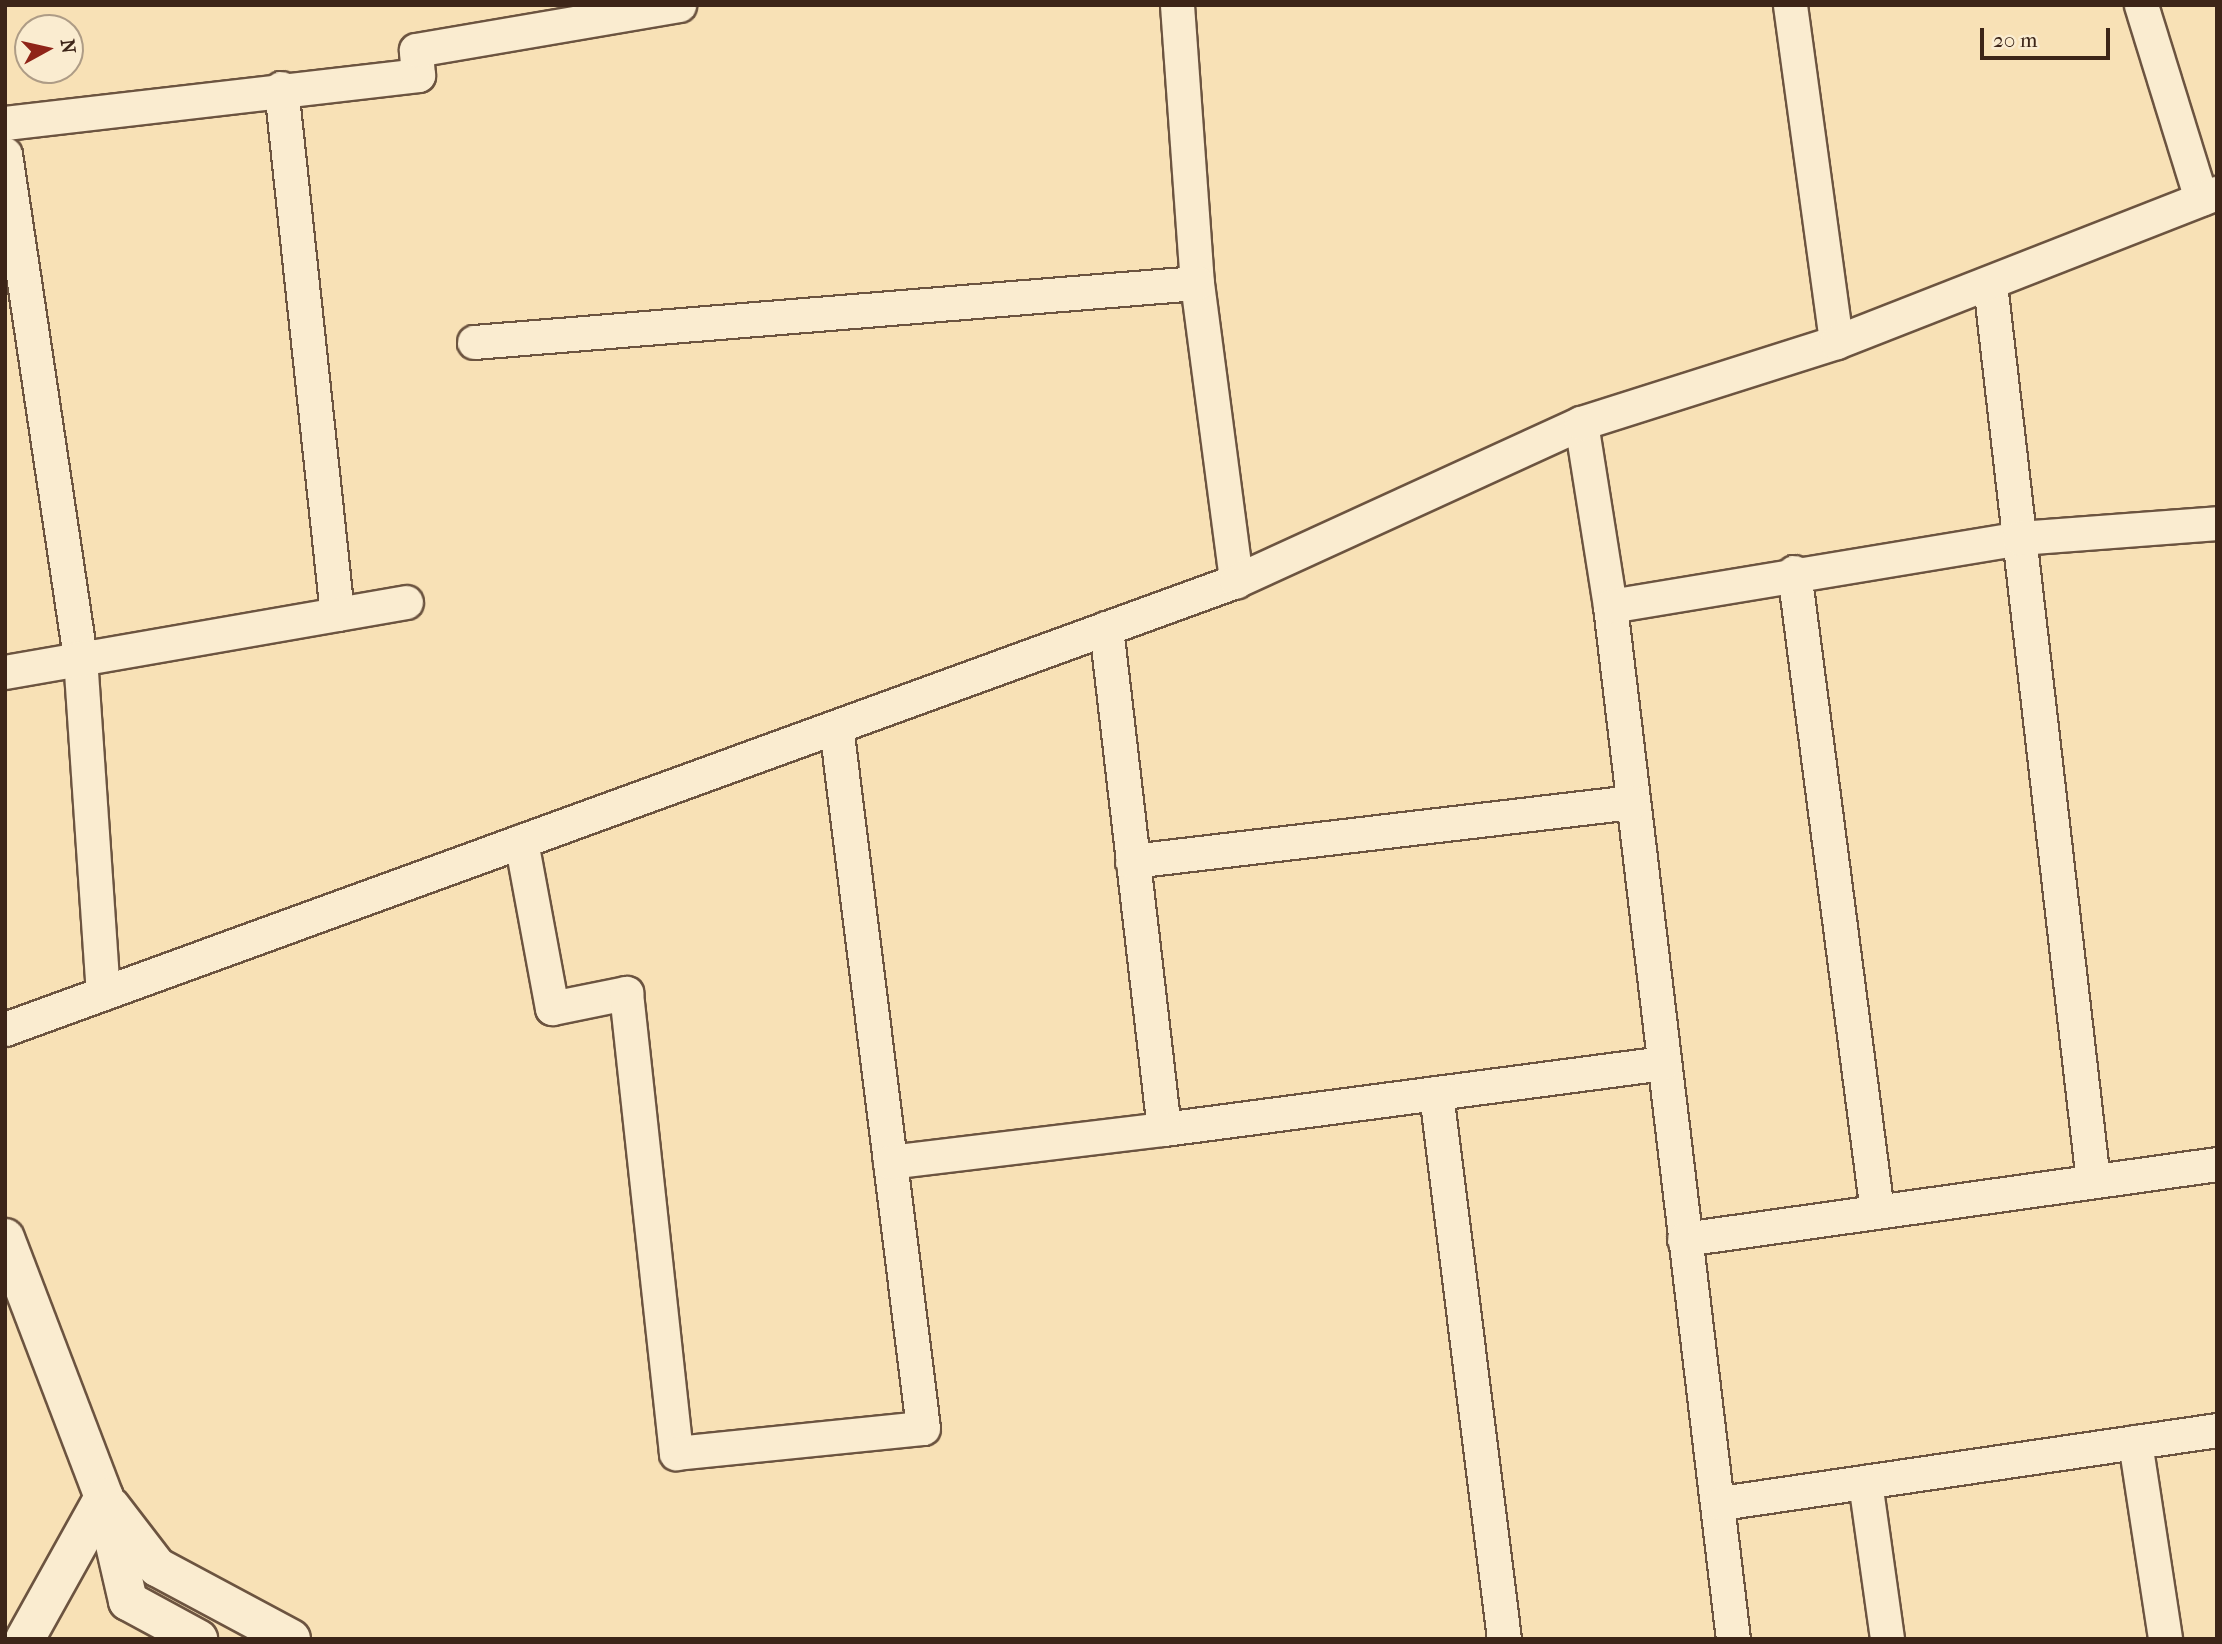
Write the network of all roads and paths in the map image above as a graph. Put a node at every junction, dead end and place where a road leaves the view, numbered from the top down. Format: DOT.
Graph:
graph roads {
  1 [pos="679,5"];
  2 [pos="1177,5"];
  3 [pos="1790,5"];
  4 [pos="2141,5"];
  5 [pos="281,88"];
  6 [pos="5,123"];
  7 [pos="5,154"];
  8 [pos="2209,196"];
  9 [pos="1198,283"];
  10 [pos="1990,284"];
  11 [pos="474,342"];
  12 [pos="1836,342"];
  13 [pos="1581,423"];
  14 [pos="2217,523"];
  15 [pos="2019,538"];
  16 [pos="1794,572"];
  17 [pos="1236,581"];
  18 [pos="406,602"];
  19 [pos="1610,606"];
  20 [pos="337,614"];
  21 [pos="1106,628"];
  22 [pos="80,657"];
  23 [pos="5,672"];
  24 [pos="836,727"];
  25 [pos="1632,802"];
  26 [pos="521,841"];
  27 [pos="1132,861"];
  28 [pos="103,993"];
  29 [pos="5,1028"];
  30 [pos="1662,1063"];
  31 [pos="1436,1093"];
  32 [pos="1164,1129"];
  33 [pos="890,1162"];
  34 [pos="2217,1164"];
  35 [pos="2093,1181"];
  36 [pos="1877,1212"];
  37 [pos="5,1238"];
  38 [pos="1684,1239"];
  39 [pos="2217,1430"];
  40 [pos="2135,1442"];
  41 [pos="1866,1482"];
  42 [pos="104,1497"];
  43 [pos="1721,1503"];
  44 [pos="25,1639"];
  45 [pos="198,1639"];
  46 [pos="291,1639"];
  47 [pos="1504,1639"];
  48 [pos="1733,1639"];
  49 [pos="1887,1639"];
  50 [pos="2165,1639"];
  1 -- 5 [label="street"];
  2 -- 9 [label="street"];
  3 -- 12 [label="street"];
  4 -- 8 [label="street"];
  5 -- 6 [label="street"];
  5 -- 20 [label="street"];
  7 -- 22 [label="street"];
  8 -- 10 [label="street"];
  9 -- 11 [label="street"];
  9 -- 17 [label="street"];
  10 -- 12 [label="street"];
  10 -- 15 [label="street"];
  12 -- 13 [label="street"];
  13 -- 17 [label="street"];
  13 -- 19 [label="street"];
  14 -- 15 [label="street"];
  15 -- 16 [label="street"];
  15 -- 35 [label="street"];
  16 -- 19 [label="street"];
  16 -- 36 [label="street"];
  17 -- 21 [label="street"];
  18 -- 20 [label="street"];
  19 -- 25 [label="street"];
  20 -- 22 [label="street"];
  21 -- 24 [label="street"];
  21 -- 27 [label="street"];
  22 -- 23 [label="street"];
  22 -- 28 [label="street"];
  24 -- 26 [label="street"];
  24 -- 33 [label="street"];
  25 -- 27 [label="street"];
  25 -- 30 [label="street"];
  26 -- 28 [label="street"];
  26 -- 33 [label="street"];
  27 -- 32 [label="street"];
  28 -- 29 [label="street"];
  30 -- 31 [label="street"];
  30 -- 38 [label="street"];
  31 -- 32 [label="street"];
  31 -- 47 [label="street"];
  32 -- 33 [label="street"];
  34 -- 35 [label="street"];
  35 -- 36 [label="street"];
  36 -- 38 [label="street"];
  37 -- 42 [label="street"];
  38 -- 43 [label="street"];
  39 -- 40 [label="street"];
  40 -- 41 [label="street"];
  40 -- 50 [label="street"];
  41 -- 43 [label="street"];
  41 -- 49 [label="street"];
  42 -- 44 [label="street"];
  42 -- 45 [label="street"];
  42 -- 46 [label="street"];
  43 -- 48 [label="street"];
}
